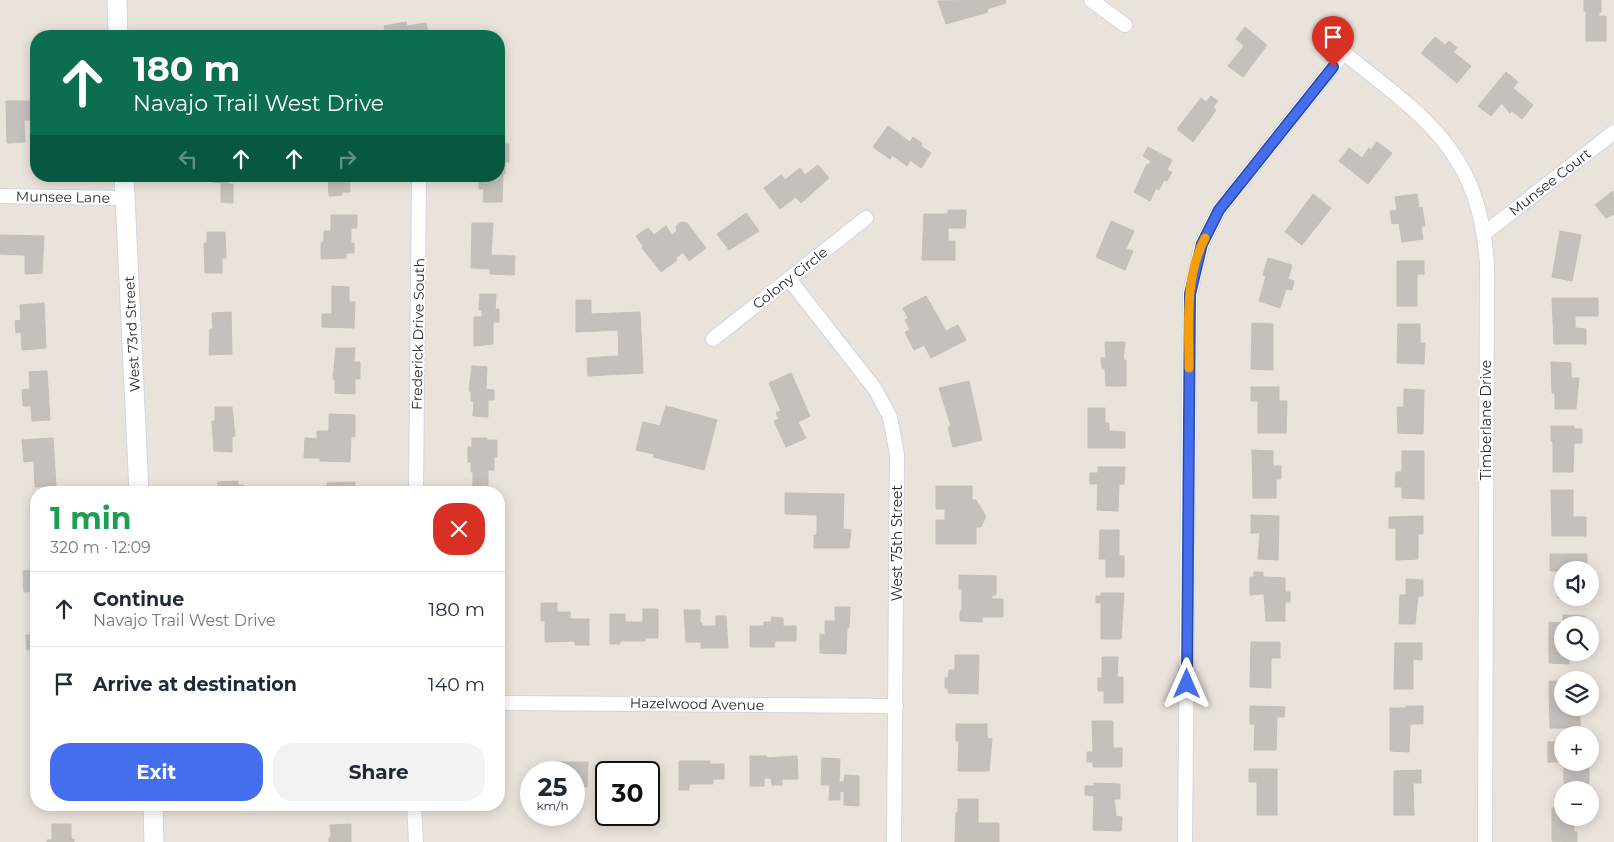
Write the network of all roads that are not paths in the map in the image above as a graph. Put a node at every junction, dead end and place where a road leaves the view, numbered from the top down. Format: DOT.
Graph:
graph roads {
  1 [pos="117,0"];
  2 [pos="1091,0"];
  3 [pos="1125,25"];
  4 [pos="118,30"];
  5 [pos="1614,132"];
  6 [pos="124,182"];
  7 [pos="420,182"];
  8 [pos="0,196"];
  9 [pos="125,198"];
  10 [pos="866,218"];
  11 [pos="1485,233"];
  12 [pos="789,279"];
  13 [pos="713,339"];
  14 [pos="139,486"];
  15 [pos="416,486"];
  16 [pos="505,703"];
  17 [pos="896,706"];
  18 [pos="153,811"];
  19 [pos="414,811"];
  20 [pos="154,842"];
  21 [pos="416,842"];
  22 [pos="894,842"];
  23 [pos="1185,842"];
  24 [pos="1485,842"];
  1 -- 4 [label="main road"];
  2 -- 3 [label="street"];
  5 -- 11 [label="street, Munsee Court"];
  6 -- 9 [label="main road, West 73rd Street"];
  7 -- 15 [label="street, Frederick Drive South"];
  8 -- 9 [label="street, Munsee Lane"];
  9 -- 14 [label="main road, West 73rd Street"];
  10 -- 12 [label="street, Colony Circle"];
  11 -- 23 [label="street, Timberlane Drive"];
  11 -- 24 [label="street, Timberlane Drive"];
  12 -- 13 [label="street, Colony Circle"];
  12 -- 17 [label="street, West 75th Street"];
  16 -- 17 [label="street, Hazelwood Avenue"];
  17 -- 22 [label="street, West 75th Street"];
  18 -- 20 [label="main road"];
  19 -- 21 [label="street"];
}
